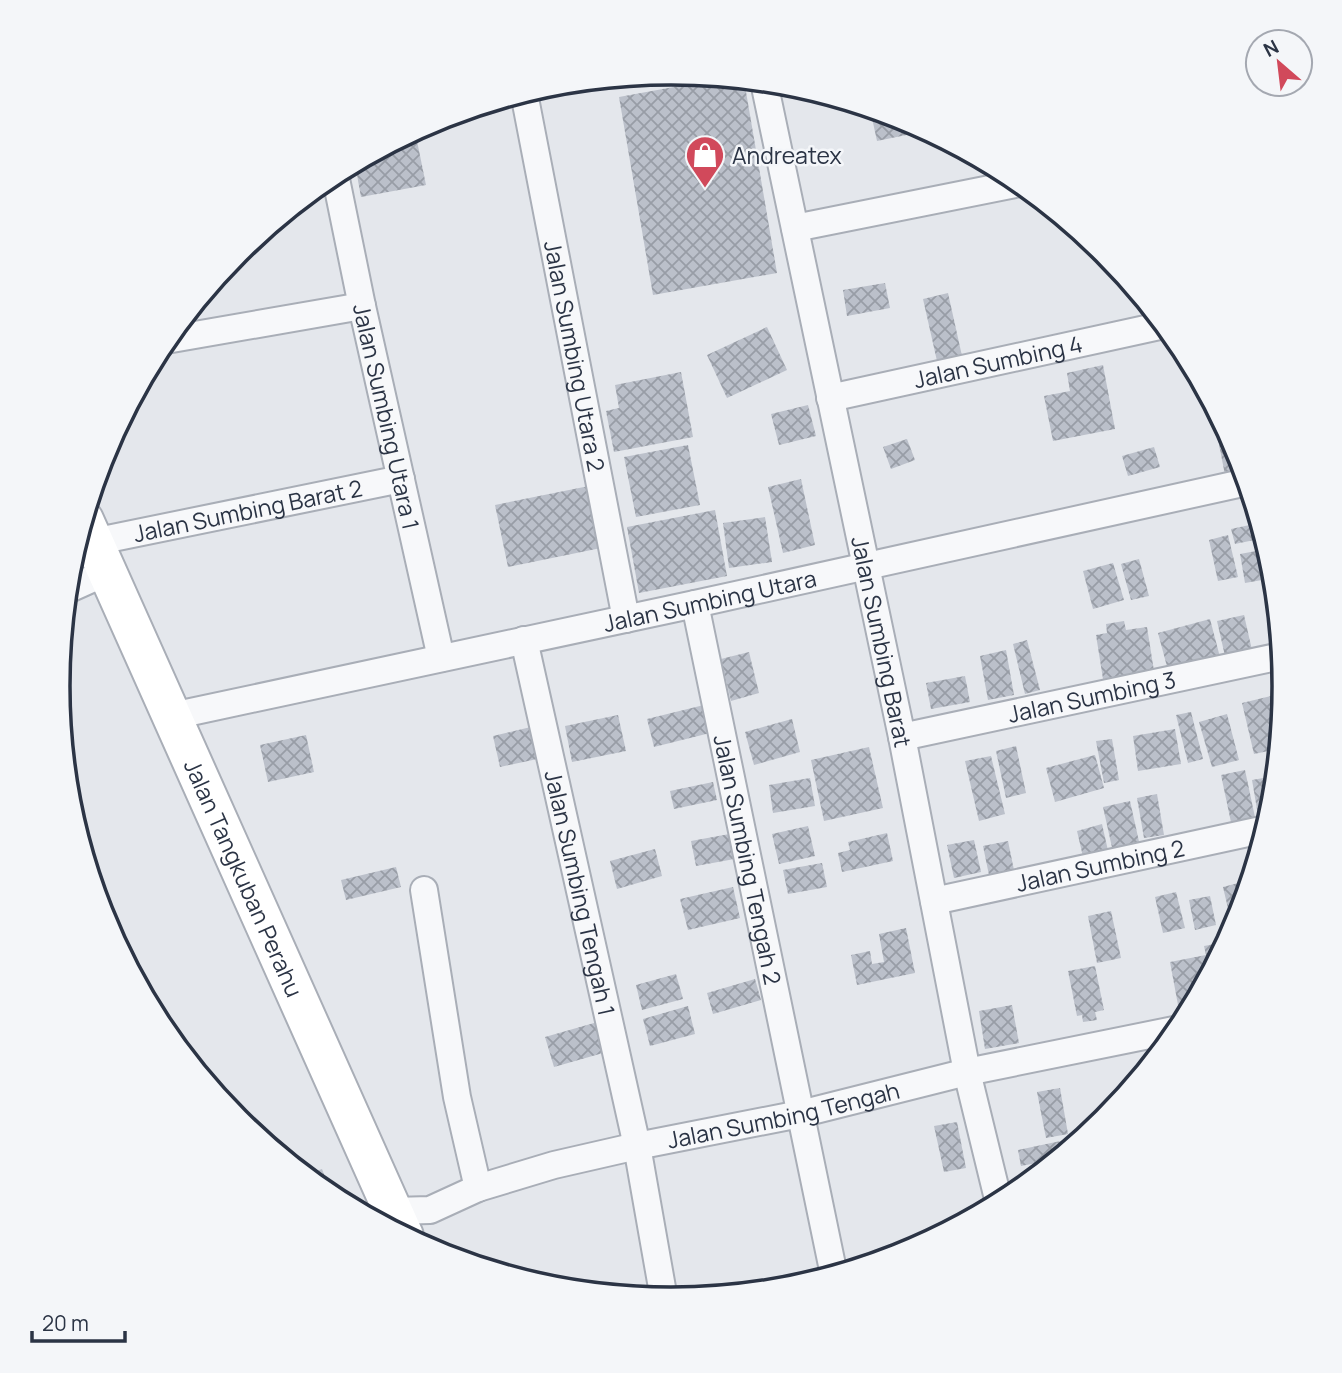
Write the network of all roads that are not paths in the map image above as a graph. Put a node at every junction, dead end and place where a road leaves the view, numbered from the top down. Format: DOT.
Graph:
graph roads {
  1 [pos="766,94"];
  2 [pos="526,103"];
  3 [pos="1004,186"];
  4 [pos="338,187"];
  5 [pos="795,228"];
  6 [pos="362,306"];
  7 [pos="1153,327"];
  8 [pos="182,337"];
  9 [pos="830,398"];
  10 [pos="401,479"];
  11 [pos="1237,484"];
  12 [pos="95,544"];
  13 [pos="83,563"];
  14 [pos="866,566"];
  15 [pos="695,604"];
  16 [pos="626,619"];
  17 [pos="524,640"];
  18 [pos="441,658"];
  19 [pos="1271,658"];
  20 [pos="172,716"];
  21 [pos="902,737"];
  22 [pos="1254,832"];
  23 [pos="424,890"];
  24 [pos="934,901"];
  25 [pos="1162,1033"];
  26 [pos="967,1072"];
  27 [pos="800,1114"];
  28 [pos="637,1146"];
  29 [pos="478,1188"];
  30 [pos="996,1192"];
  31 [pos="399,1223"];
  32 [pos="832,1266"];
  33 [pos="662,1288"];
  1 -- 5 [label="street, Jalan Sumbing Barat"];
  2 -- 16 [label="street, Jalan Sumbing Utara 2"];
  3 -- 5 [label="street"];
  4 -- 6 [label="street, Jalan Sumbing Utara 1"];
  5 -- 9 [label="street, Jalan Sumbing Barat"];
  6 -- 8 [label="street"];
  6 -- 10 [label="street, Jalan Sumbing Utara 1"];
  7 -- 9 [label="street, Jalan Sumbing 4"];
  9 -- 14 [label="street, Jalan Sumbing Barat"];
  10 -- 12 [label="street, Jalan Sumbing Barat 2"];
  10 -- 18 [label="street, Jalan Sumbing Utara 1"];
  11 -- 14 [label="street, Jalan Sumbing Utara"];
  12 -- 13 [label="street, Jalan Sumbing Barat 2"];
  12 -- 20 [label="main road, Jalan Tangkuban Perahu"];
  14 -- 15 [label="street, Jalan Sumbing Utara"];
  14 -- 21 [label="street, Jalan Sumbing Barat"];
  15 -- 16 [label="street, Jalan Sumbing Utara"];
  15 -- 27 [label="street, Jalan Sumbing Tengah 2"];
  16 -- 17 [label="street, Jalan Sumbing Utara"];
  17 -- 18 [label="street, Jalan Sumbing Utara"];
  17 -- 28 [label="street, Jalan Sumbing Tengah 1"];
  18 -- 20 [label="street, Jalan Sumbing Utara"];
  19 -- 21 [label="street, Jalan Sumbing 3"];
  20 -- 31 [label="main road, Jalan Tangkuban Perahu"];
  21 -- 24 [label="street, Jalan Sumbing Barat"];
  22 -- 24 [label="street, Jalan Sumbing 2"];
  23 -- 29 [label="street"];
  24 -- 26 [label="street, Jalan Sumbing Barat"];
  25 -- 26 [label="street, Jalan Sumbing Tengah"];
  26 -- 27 [label="street, Jalan Sumbing Tengah"];
  26 -- 30 [label="street, Jalan Sumbing Barat"];
  27 -- 28 [label="street, Jalan Sumbing Tengah"];
  27 -- 32 [label="street, Jalan Sumbing Tengah 2"];
  28 -- 29 [label="street, Jalan Sumbing Tengah"];
  28 -- 33 [label="street, Jalan Sumbing Tengah 1"];
  29 -- 31 [label="street, Jalan Sumbing Tengah"];
}
